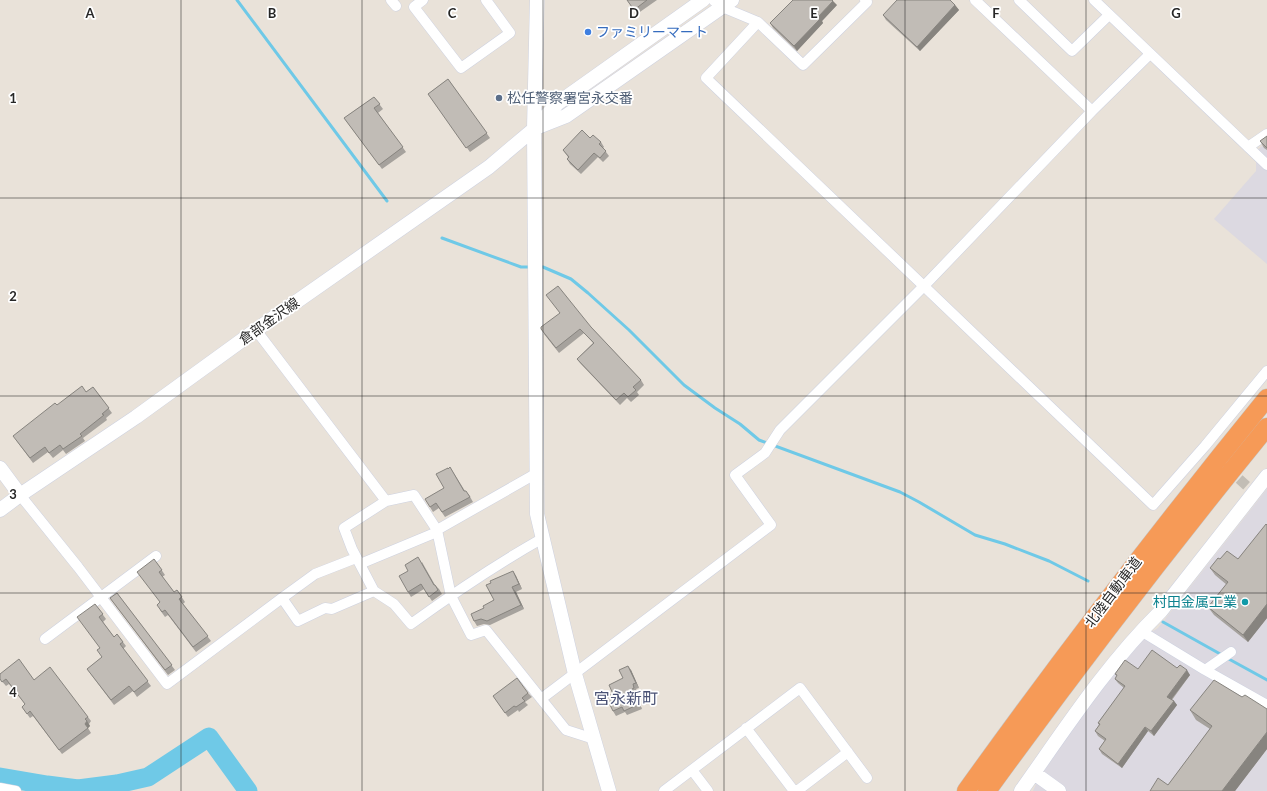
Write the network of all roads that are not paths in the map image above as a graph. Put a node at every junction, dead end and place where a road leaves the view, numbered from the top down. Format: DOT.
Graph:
graph roads {
  1 [pos="423,0"];
  2 [pos="486,0"];
  3 [pos="537,0"];
  4 [pos="703,0"];
  5 [pos="866,0"];
  6 [pos="975,0"];
  7 [pos="1019,0"];
  8 [pos="1094,0"];
  9 [pos="722,2"];
  10 [pos="1109,15"];
  11 [pos="758,22"];
  12 [pos="1150,54"];
  13 [pos="1092,111"];
  14 [pos="534,129"];
  15 [pos="1267,134"];
  16 [pos="1248,147"];
  17 [pos="1267,164"];
  18 [pos="924,286"];
  19 [pos="256,330"];
  20 [pos="1267,371"];
  21 [pos="1267,398"];
  22 [pos="1267,427"];
  23 [pos="0,468"];
  24 [pos="537,473"];
  25 [pos="1267,476"];
  26 [pos="20,495"];
  27 [pos="386,501"];
  28 [pos="0,510"];
  29 [pos="437,531"];
  30 [pos="543,538"];
  31 [pos="156,556"];
  32 [pos="358,561"];
  33 [pos="374,591"];
  34 [pos="451,596"];
  35 [pos="101,597"];
  36 [pos="282,598"];
  37 [pos="1141,631"];
  38 [pos="45,639"];
  39 [pos="1231,652"];
  40 [pos="1208,667"];
  41 [pos="575,674"];
  42 [pos="541,699"];
  43 [pos="1267,705"];
  44 [pos="746,728"];
  45 [pos="594,739"];
  46 [pos="848,752"];
  47 [pos="692,770"];
  48 [pos="1034,773"];
  49 [pos="867,778"];
  50 [pos="0,788"];
  51 [pos="16,791"];
  52 [pos="609,791"];
  53 [pos="664,791"];
  54 [pos="708,791"];
  55 [pos="796,791"];
  56 [pos="966,791"];
  57 [pos="987,791"];
  58 [pos="1021,791"];
  59 [pos="1059,791"];
  1 -- 2 [label="street"];
  3 -- 14 [label="street"];
  4 -- 14 [label="street, 倉部金沢線"];
  5 -- 11 [label="street"];
  6 -- 13 [label="street"];
  7 -- 10 [label="street"];
  8 -- 10 [label="street"];
  9 -- 11 [label="street"];
  9 -- 14 [label="street, 倉部金沢線"];
  10 -- 12 [label="street"];
  11 -- 18 [label="street"];
  12 -- 13 [label="street"];
  12 -- 16 [label="street"];
  13 -- 18 [label="street"];
  14 -- 19 [label="street, 倉部金沢線"];
  14 -- 24 [label="street"];
  15 -- 16 [label="street"];
  16 -- 17 [label="street"];
  18 -- 20 [label="street"];
  18 -- 41 [label="street"];
  19 -- 26 [label="street, 倉部金沢線"];
  19 -- 27 [label="street"];
  21 -- 56 [label="highway, 北陸自動車道"];
  22 -- 57 [label="highway, 北陸自動車道"];
  23 -- 26 [label="street"];
  24 -- 29 [label="street"];
  24 -- 30 [label="street"];
  25 -- 37 [label="street"];
  26 -- 28 [label="street, 倉部金沢線"];
  26 -- 35 [label="street"];
  27 -- 29 [label="street"];
  27 -- 32 [label="street"];
  29 -- 32 [label="street"];
  29 -- 34 [label="street"];
  30 -- 34 [label="street"];
  30 -- 41 [label="street"];
  31 -- 35 [label="street"];
  32 -- 33 [label="street"];
  32 -- 36 [label="street"];
  33 -- 34 [label="street"];
  33 -- 36 [label="street"];
  34 -- 42 [label="street"];
  35 -- 36 [label="street"];
  35 -- 38 [label="street"];
  37 -- 40 [label="street"];
  37 -- 48 [label="street"];
  39 -- 40 [label="street"];
  40 -- 43 [label="street"];
  41 -- 42 [label="street"];
  41 -- 45 [label="street"];
  42 -- 45 [label="street"];
  44 -- 46 [label="street"];
  44 -- 47 [label="street"];
  44 -- 55 [label="street"];
  45 -- 52 [label="street"];
  46 -- 49 [label="street"];
  46 -- 55 [label="street"];
  47 -- 53 [label="street"];
  47 -- 54 [label="street"];
  48 -- 58 [label="street"];
  48 -- 59 [label="street"];
  50 -- 51 [label="street"];
}
